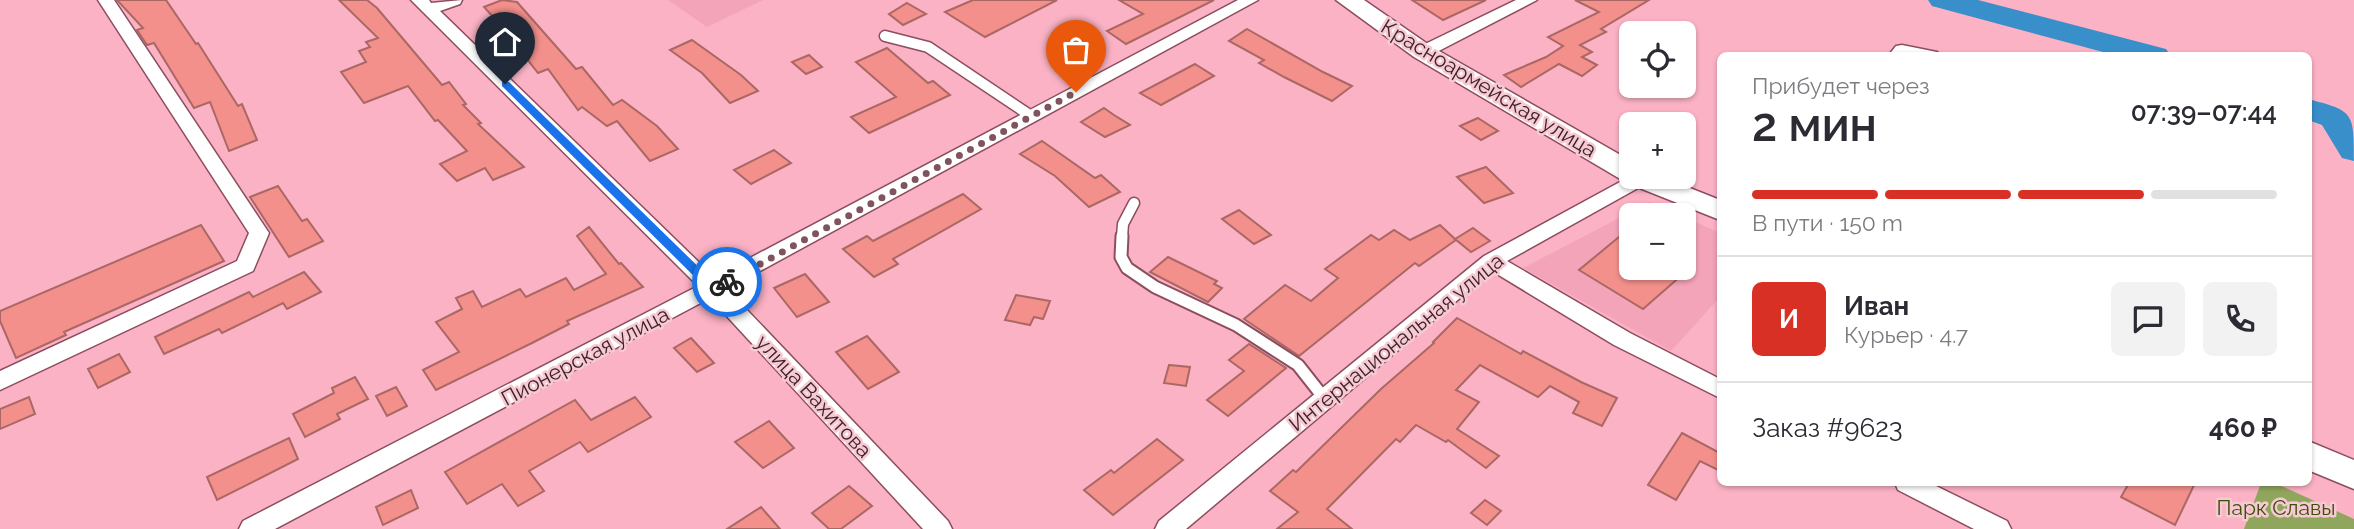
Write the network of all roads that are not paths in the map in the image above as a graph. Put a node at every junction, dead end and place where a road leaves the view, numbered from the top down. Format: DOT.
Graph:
graph roads {
  1 [pos="106,0"];
  2 [pos="454,0"];
  3 [pos="1348,0"];
  4 [pos="1529,0"];
  5 [pos="1234,3"];
  6 [pos="424,5"];
  7 [pos="885,36"];
  8 [pos="1423,52"];
  9 [pos="1031,116"];
  10 [pos="1619,166"];
  11 [pos="1619,186"];
  12 [pos="1667,189"];
  13 [pos="1134,203"];
  14 [pos="1717,210"];
  15 [pos="1491,261"];
  16 [pos="714,289"];
  17 [pos="0,382"];
  18 [pos="1717,387"];
  19 [pos="1324,398"];
  20 [pos="2312,458"];
  21 [pos="2354,475"];
  22 [pos="1913,486"];
  23 [pos="253,529"];
  24 [pos="939,529"];
  25 [pos="1168,529"];
  26 [pos="1998,529"];
  1 -- 17 [label="street"];
  2 -- 6 [label="street"];
  3 -- 8 [label="main road, Красноармейская улица"];
  4 -- 8 [label="street"];
  5 -- 9 [label="street, Пионерская улица"];
  6 -- 16 [label="street, улица Вахитова"];
  7 -- 9 [label="lane"];
  8 -- 10 [label="main road, Красноармейская улица"];
  9 -- 16 [label="street, Пионерская улица"];
  11 -- 15 [label="street, Интернациональная улица"];
  12 -- 14 [label="main road, Красноармейская улица"];
  13 -- 19 [label="lane"];
  15 -- 18 [label="street"];
  15 -- 19 [label="street, Интернациональная улица"];
  16 -- 23 [label="street, Пионерская улица"];
  16 -- 24 [label="street, улица Вахитова"];
  19 -- 25 [label="street, Интернациональная улица"];
  20 -- 21 [label="main road"];
  22 -- 26 [label="street"];
}
